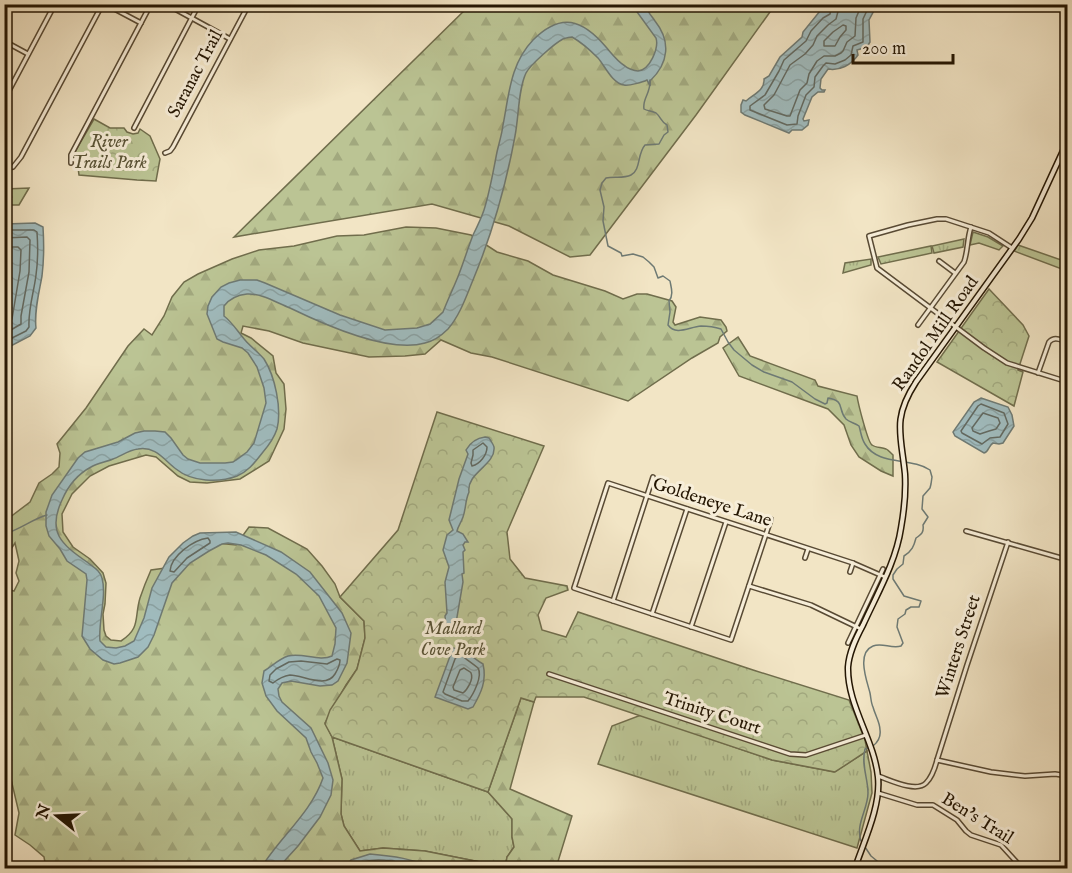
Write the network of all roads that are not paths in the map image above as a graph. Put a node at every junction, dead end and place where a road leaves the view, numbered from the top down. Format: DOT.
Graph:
graph roads {
  1 [pos="55,4"];
  2 [pos="151,4"];
  3 [pos="166,4"];
  4 [pos="199,4"];
  5 [pos="249,4"];
  6 [pos="192,19"];
  7 [pos="141,23"];
  8 [pos="230,39"];
  9 [pos="4,41"];
  10 [pos="28,54"];
  11 [pos="4,100"];
  12 [pos="134,128"];
  13 [pos="1068,140"];
  14 [pos="165,153"];
  15 [pos="71,163"];
  16 [pos="4,169"];
  17 [pos="971,227"];
  18 [pos="1012,248"];
  19 [pos="939,261"];
  20 [pos="955,273"];
  21 [pos="930,308"];
  22 [pos="918,325"];
  23 [pos="956,327"];
  24 [pos="1068,342"];
  25 [pos="1038,373"];
  26 [pos="1068,382"];
  27 [pos="653,477"];
  28 [pos="647,496"];
  29 [pos="687,509"];
  30 [pos="771,519"];
  31 [pos="726,522"];
  32 [pos="966,531"];
  33 [pos="766,535"];
  34 [pos="1008,542"];
  35 [pos="808,549"];
  36 [pos="805,558"];
  37 [pos="1068,560"];
  38 [pos="853,563"];
  39 [pos="883,569"];
  40 [pos="850,572"];
  41 [pos="882,576"];
  42 [pos="749,586"];
  43 [pos="613,601"];
  44 [pos="652,614"];
  45 [pos="691,627"];
  46 [pos="858,628"];
  47 [pos="848,643"];
  48 [pos="549,674"];
  49 [pos="866,735"];
  50 [pos="937,760"];
  51 [pos="878,776"];
  52 [pos="1068,776"];
  53 [pos="878,793"];
  54 [pos="855,868"];
  55 [pos="1022,868"];
  1 -- 10 [label="street"];
  2 -- 7 [label="street"];
  3 -- 6 [label="street"];
  4 -- 6 [label="street"];
  5 -- 8 [label="street, Saranac Trail"];
  6 -- 8 [label="street"];
  6 -- 12 [label="street"];
  7 -- 15 [label="street"];
  7 -- 16 [label="street"];
  8 -- 14 [label="street, Saranac Trail"];
  9 -- 10 [label="street"];
  10 -- 11 [label="street"];
  13 -- 18 [label="main road, Randol Mill Road"];
  17 -- 18 [label="street"];
  17 -- 20 [label="street"];
  17 -- 21 [label="street"];
  18 -- 23 [label="main road, Randol Mill Road"];
  19 -- 20 [label="street"];
  20 -- 21 [label="street"];
  21 -- 22 [label="street"];
  21 -- 23 [label="street"];
  23 -- 25 [label="street"];
  23 -- 41 [label="main road, Randol Mill Road"];
  24 -- 25 [label="street"];
  25 -- 26 [label="street"];
  27 -- 28 [label="street"];
  28 -- 29 [label="street, Goldeneye Lane"];
  28 -- 43 [label="street"];
  28 -- 43 [label="street, Goldeneye Lane"];
  29 -- 31 [label="street, Goldeneye Lane"];
  29 -- 44 [label="street"];
  30 -- 33 [label="street"];
  31 -- 33 [label="street, Goldeneye Lane"];
  31 -- 45 [label="street"];
  32 -- 34 [label="street"];
  33 -- 35 [label="street, Goldeneye Lane"];
  33 -- 42 [label="street"];
  34 -- 37 [label="street"];
  34 -- 50 [label="street, Winters Street"];
  35 -- 36 [label="street"];
  35 -- 38 [label="street, Goldeneye Lane"];
  38 -- 40 [label="street"];
  38 -- 41 [label="street, Goldeneye Lane"];
  39 -- 41 [label="street, Randol Mill Road"];
  41 -- 46 [label="main road, Randol Mill Road"];
  42 -- 45 [label="street"];
  42 -- 46 [label="street"];
  43 -- 44 [label="street"];
  44 -- 45 [label="street"];
  46 -- 47 [label="street, Randol Mill Road"];
  46 -- 49 [label="main road, Randol Mill Road"];
  48 -- 49 [label="street, Trinity Court"];
  49 -- 51 [label="main road, Randol Mill Road"];
  50 -- 51 [label="street, Winters Street"];
  50 -- 52 [label="street"];
  51 -- 53 [label="main road, Randol Mill Road"];
  53 -- 54 [label="main road, Randol Mill Road"];
  53 -- 55 [label="street, Ben's Trail"];
}
